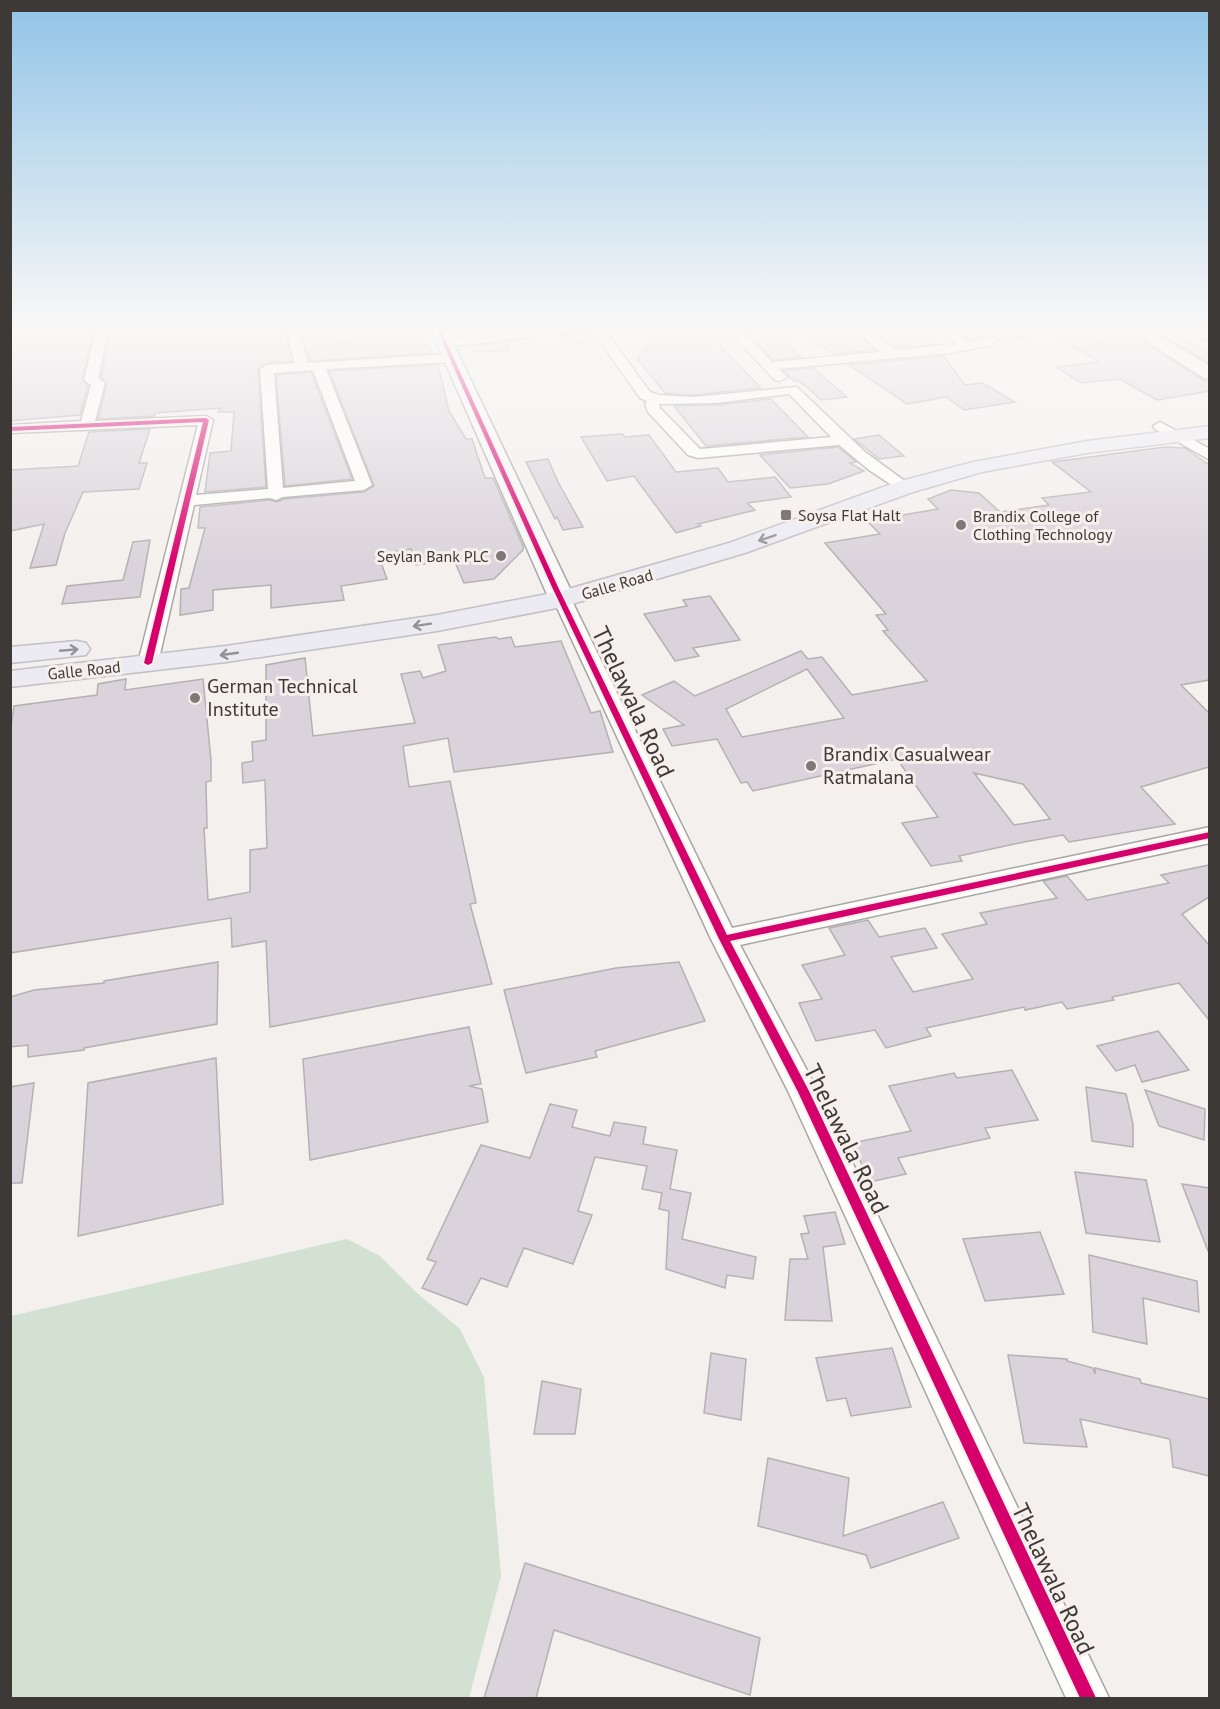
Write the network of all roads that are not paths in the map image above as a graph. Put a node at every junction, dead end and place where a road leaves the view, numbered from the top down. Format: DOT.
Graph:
graph roads {
  1 [pos="92,408"];
  2 [pos="269,408"];
  3 [pos="333,408"];
  4 [pos="475,408"];
  5 [pos="653,408"];
  6 [pos="810,408"];
  7 [pos="1209,420"];
  8 [pos="87,425"];
  9 [pos="10,429"];
  10 [pos="1169,431"];
  11 [pos="1209,432"];
  12 [pos="843,440"];
  13 [pos="1209,456"];
  14 [pos="898,484"];
  15 [pos="276,495"];
  16 [pos="186,501"];
  17 [pos="559,593"];
  18 [pos="151,652"];
  19 [pos="10,655"];
  20 [pos="10,679"];
  21 [pos="1209,835"];
  22 [pos="724,939"];
  23 [pos="1088,1698"];
  1 -- 8 [label="street"];
  2 -- 15 [label="street"];
  3 -- 15 [label="street"];
  4 -- 17 [label="street"];
  5 -- 12 [label="street"];
  6 -- 12 [label="street"];
  7 -- 10 [label="highway, Galle Road"];
  8 -- 9 [label="street"];
  8 -- 16 [label="street"];
  10 -- 11 [label="highway, Galle Road"];
  10 -- 13 [label="street"];
  10 -- 14 [label="highway, Galle Road"];
  12 -- 14 [label="street"];
  14 -- 17 [label="highway, Galle Road"];
  15 -- 16 [label="street"];
  16 -- 18 [label="street"];
  17 -- 18 [label="highway, Galle Road"];
  17 -- 22 [label="street, Thelawala Road"];
  19 -- 18 [label="highway, Galle Road, one-way"];
  18 -- 20 [label="highway, Galle Road"];
  21 -- 22 [label="street"];
  22 -- 23 [label="street, Thelawala Road"];
}
